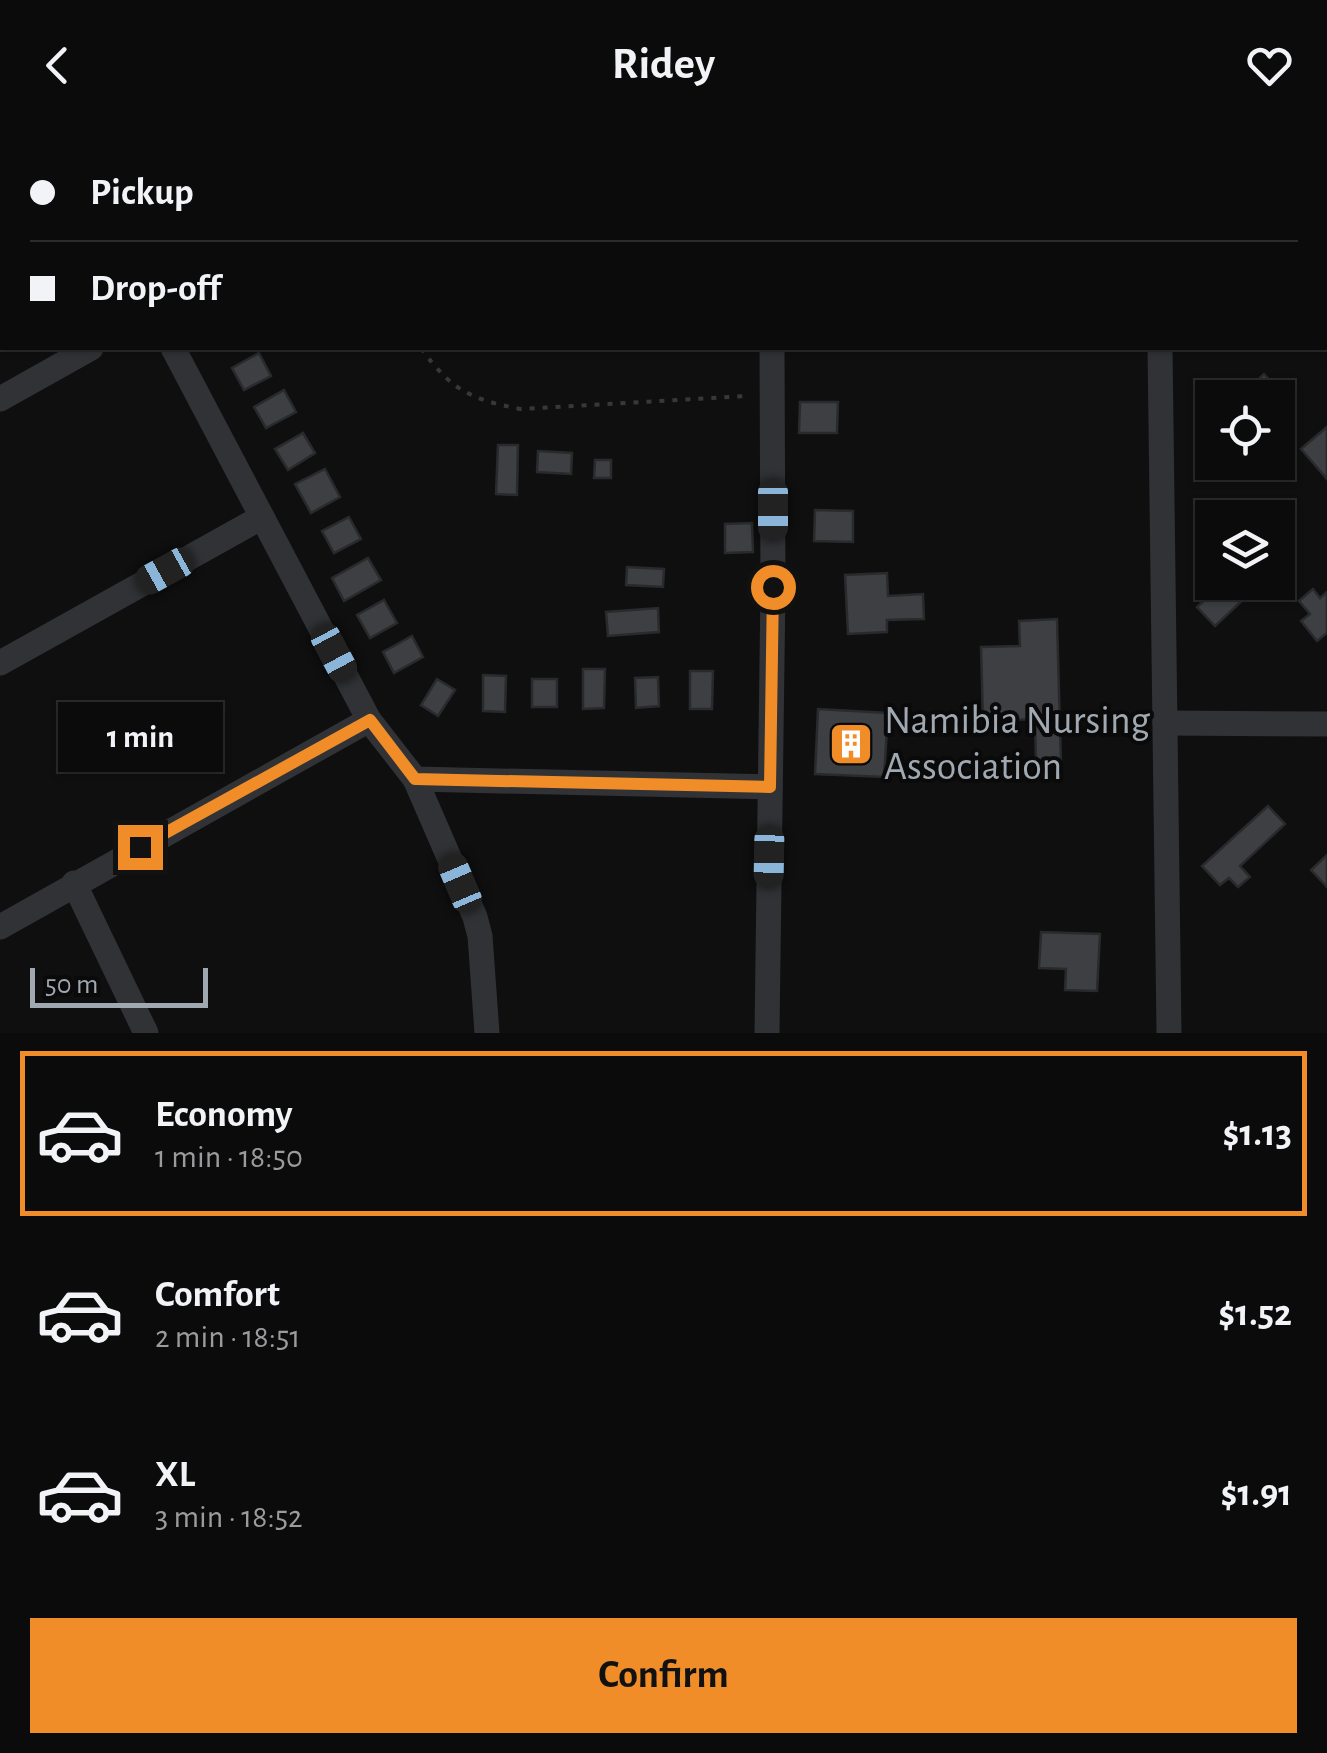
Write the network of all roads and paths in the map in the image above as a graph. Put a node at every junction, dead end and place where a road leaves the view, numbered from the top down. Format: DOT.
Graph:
graph roads {
  1 [pos="88,350"];
  2 [pos="174,350"];
  3 [pos="422,350"];
  4 [pos="772,350"];
  5 [pos="1160,350"];
  6 [pos="773,394"];
  7 [pos="0,400"];
  8 [pos="262,517"];
  9 [pos="0,662"];
  10 [pos="370,720"];
  11 [pos="1165,724"];
  12 [pos="1327,724"];
  13 [pos="415,779"];
  14 [pos="770,787"];
  15 [pos="74,883"];
  16 [pos="0,927"];
  17 [pos="146,1033"];
  18 [pos="487,1033"];
  19 [pos="767,1033"];
  20 [pos="1169,1033"];
  1 -- 7 [label="street"];
  2 -- 8 [label="street"];
  3 -- 6 [label="path"];
  4 -- 6 [label="street"];
  5 -- 11 [label="street"];
  6 -- 14 [label="street"];
  8 -- 9 [label="street"];
  8 -- 10 [label="street"];
  10 -- 13 [label="street"];
  10 -- 15 [label="street"];
  11 -- 12 [label="street"];
  11 -- 20 [label="street"];
  13 -- 14 [label="street"];
  13 -- 18 [label="street"];
  14 -- 19 [label="street"];
  15 -- 16 [label="street"];
  15 -- 17 [label="street"];
}
